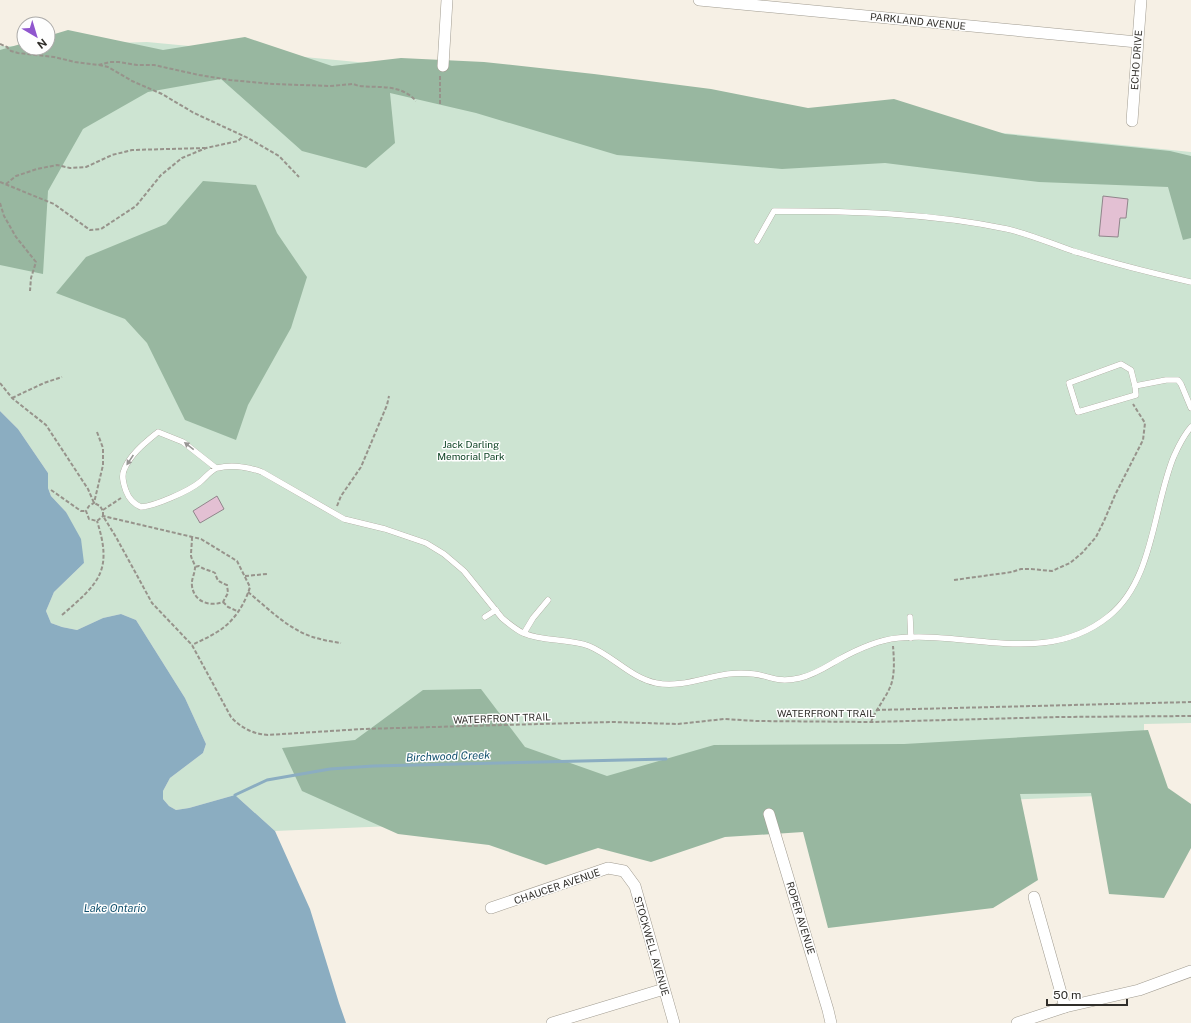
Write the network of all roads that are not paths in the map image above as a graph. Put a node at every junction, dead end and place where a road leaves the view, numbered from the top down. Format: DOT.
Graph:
graph roads {
  1 [pos="447,0"];
  2 [pos="699,0"];
  3 [pos="1141,0"];
  4 [pos="1137,42"];
  5 [pos="443,66"];
  6 [pos="1132,121"];
  7 [pos="757,241"];
  8 [pos="1191,282"];
  9 [pos="1135,386"];
  10 [pos="1191,408"];
  11 [pos="1191,427"];
  12 [pos="216,468"];
  13 [pos="548,600"];
  14 [pos="496,610"];
  15 [pos="485,617"];
  16 [pos="910,617"];
  17 [pos="524,633"];
  18 [pos="911,638"];
  19 [pos="769,814"];
  20 [pos="624,872"];
  21 [pos="1034,897"];
  22 [pos="491,908"];
  23 [pos="1191,971"];
  24 [pos="664,989"];
  25 [pos="1065,1007"];
  26 [pos="552,1023"];
  27 [pos="674,1023"];
  28 [pos="831,1023"];
  29 [pos="1017,1023"];
  1 -- 5 [label="street"];
  2 -- 4 [label="street, PARKLAND AVENUE"];
  3 -- 4 [label="street, ECHO DRIVE"];
  4 -- 6 [label="street, ECHO DRIVE"];
  7 -- 8 [label="lane"];
  9 -- 9 [label="lane"];
  9 -- 10 [label="lane"];
  11 -- 18 [label="lane"];
  12 -- 12 [label="lane, one-way"];
  12 -- 14 [label="lane"];
  13 -- 17 [label="lane"];
  14 -- 15 [label="lane"];
  14 -- 17 [label="lane"];
  16 -- 18 [label="lane"];
  17 -- 18 [label="lane"];
  19 -- 28 [label="street, ROPER AVENUE"];
  20 -- 22 [label="street, CHAUCER AVENUE"];
  20 -- 24 [label="street, STOCKWELL AVENUE"];
  21 -- 25 [label="street"];
  23 -- 25 [label="street"];
  24 -- 26 [label="street"];
  24 -- 27 [label="street, STOCKWELL AVENUE"];
  25 -- 29 [label="street"];
}
